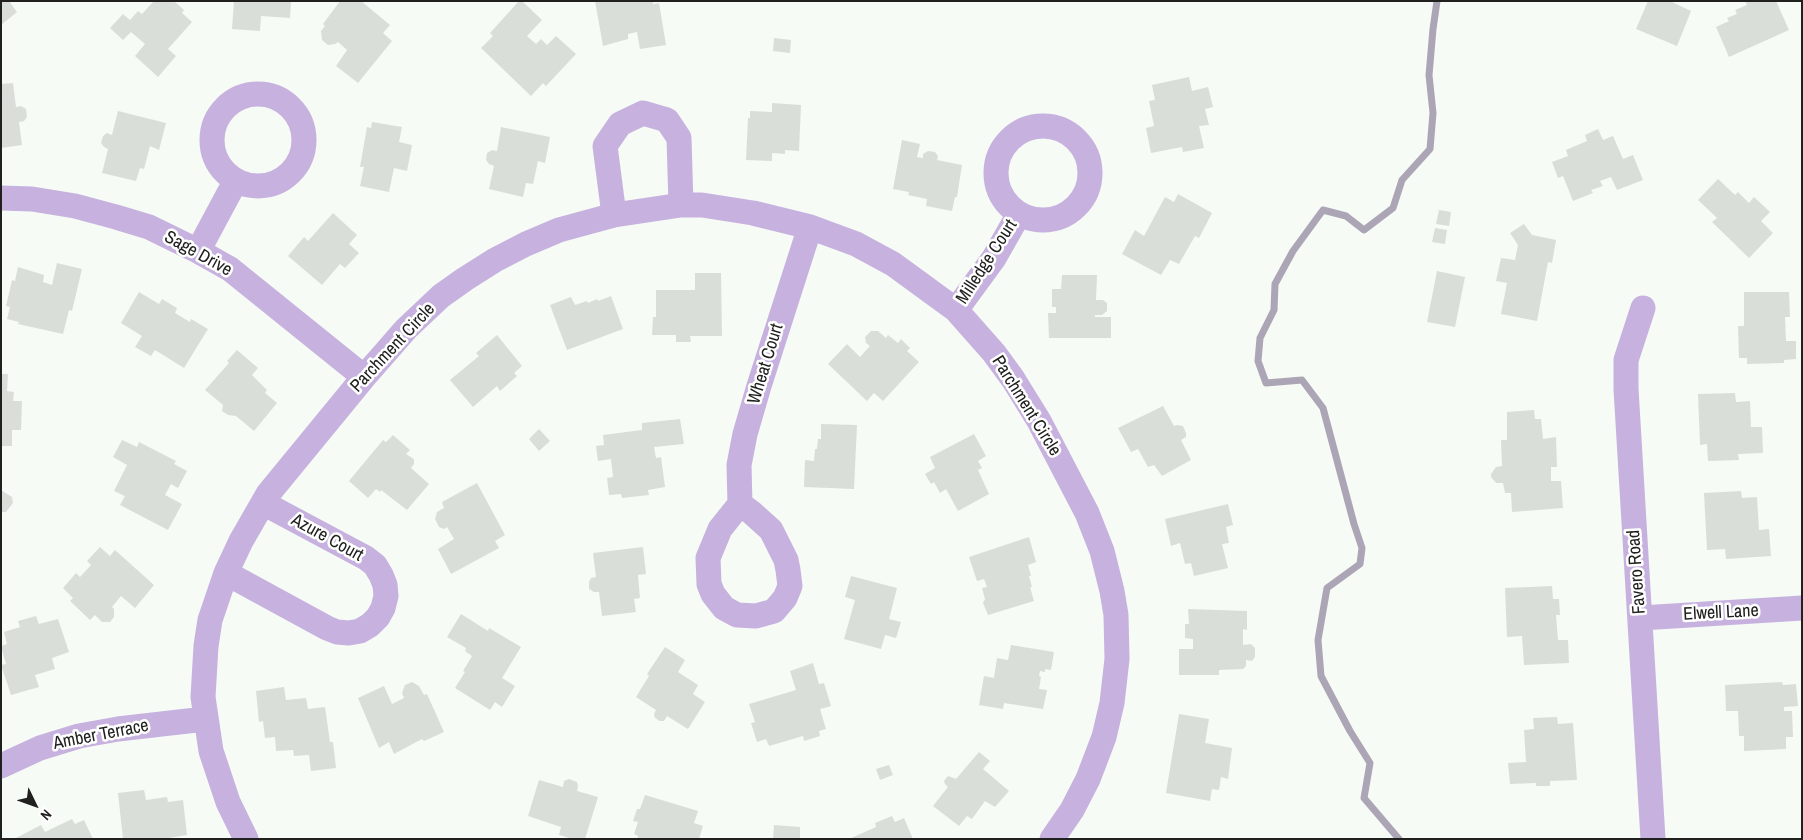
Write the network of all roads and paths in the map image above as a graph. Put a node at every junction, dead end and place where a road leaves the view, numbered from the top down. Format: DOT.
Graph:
graph roads {
  1 [pos="235,182"];
  2 [pos="1,198"];
  3 [pos="681,205"];
  4 [pos="1019,214"];
  5 [pos="614,215"];
  6 [pos="810,227"];
  7 [pos="198,251"];
  8 [pos="1643,308"];
  9 [pos="956,310"];
  10 [pos="364,377"];
  11 [pos="263,503"];
  12 [pos="740,504"];
  13 [pos="226,573"];
  14 [pos="1802,608"];
  15 [pos="1641,618"];
  16 [pos="205,719"];
  17 [pos="1,766"];
  18 [pos="1060,836"];
  19 [pos="246,839"];
  20 [pos="1653,839"];
  1 -- 7 [label="street"];
  2 -- 7 [label="street, Sage Drive"];
  3 -- 5 [label="street, Parchment Circle"];
  3 -- 5 [label="street"];
  3 -- 6 [label="street, Parchment Circle"];
  4 -- 9 [label="street, Milledge Court"];
  5 -- 10 [label="street, Parchment Circle"];
  6 -- 9 [label="street, Parchment Circle"];
  6 -- 12 [label="street, Wheat Court"];
  7 -- 10 [label="street, Sage Drive"];
  8 -- 15 [label="street, Favero Road"];
  9 -- 18 [label="street, Parchment Circle"];
  10 -- 11 [label="street, Parchment Circle"];
  11 -- 13 [label="street, Parchment Circle"];
  11 -- 13 [label="street, Azure Court"];
  13 -- 16 [label="street, Parchment Circle"];
  14 -- 15 [label="street, Elwell Lane"];
  15 -- 20 [label="street, Favero Road"];
  16 -- 17 [label="street, Amber Terrace"];
  16 -- 19 [label="street, Parchment Circle"];
}
